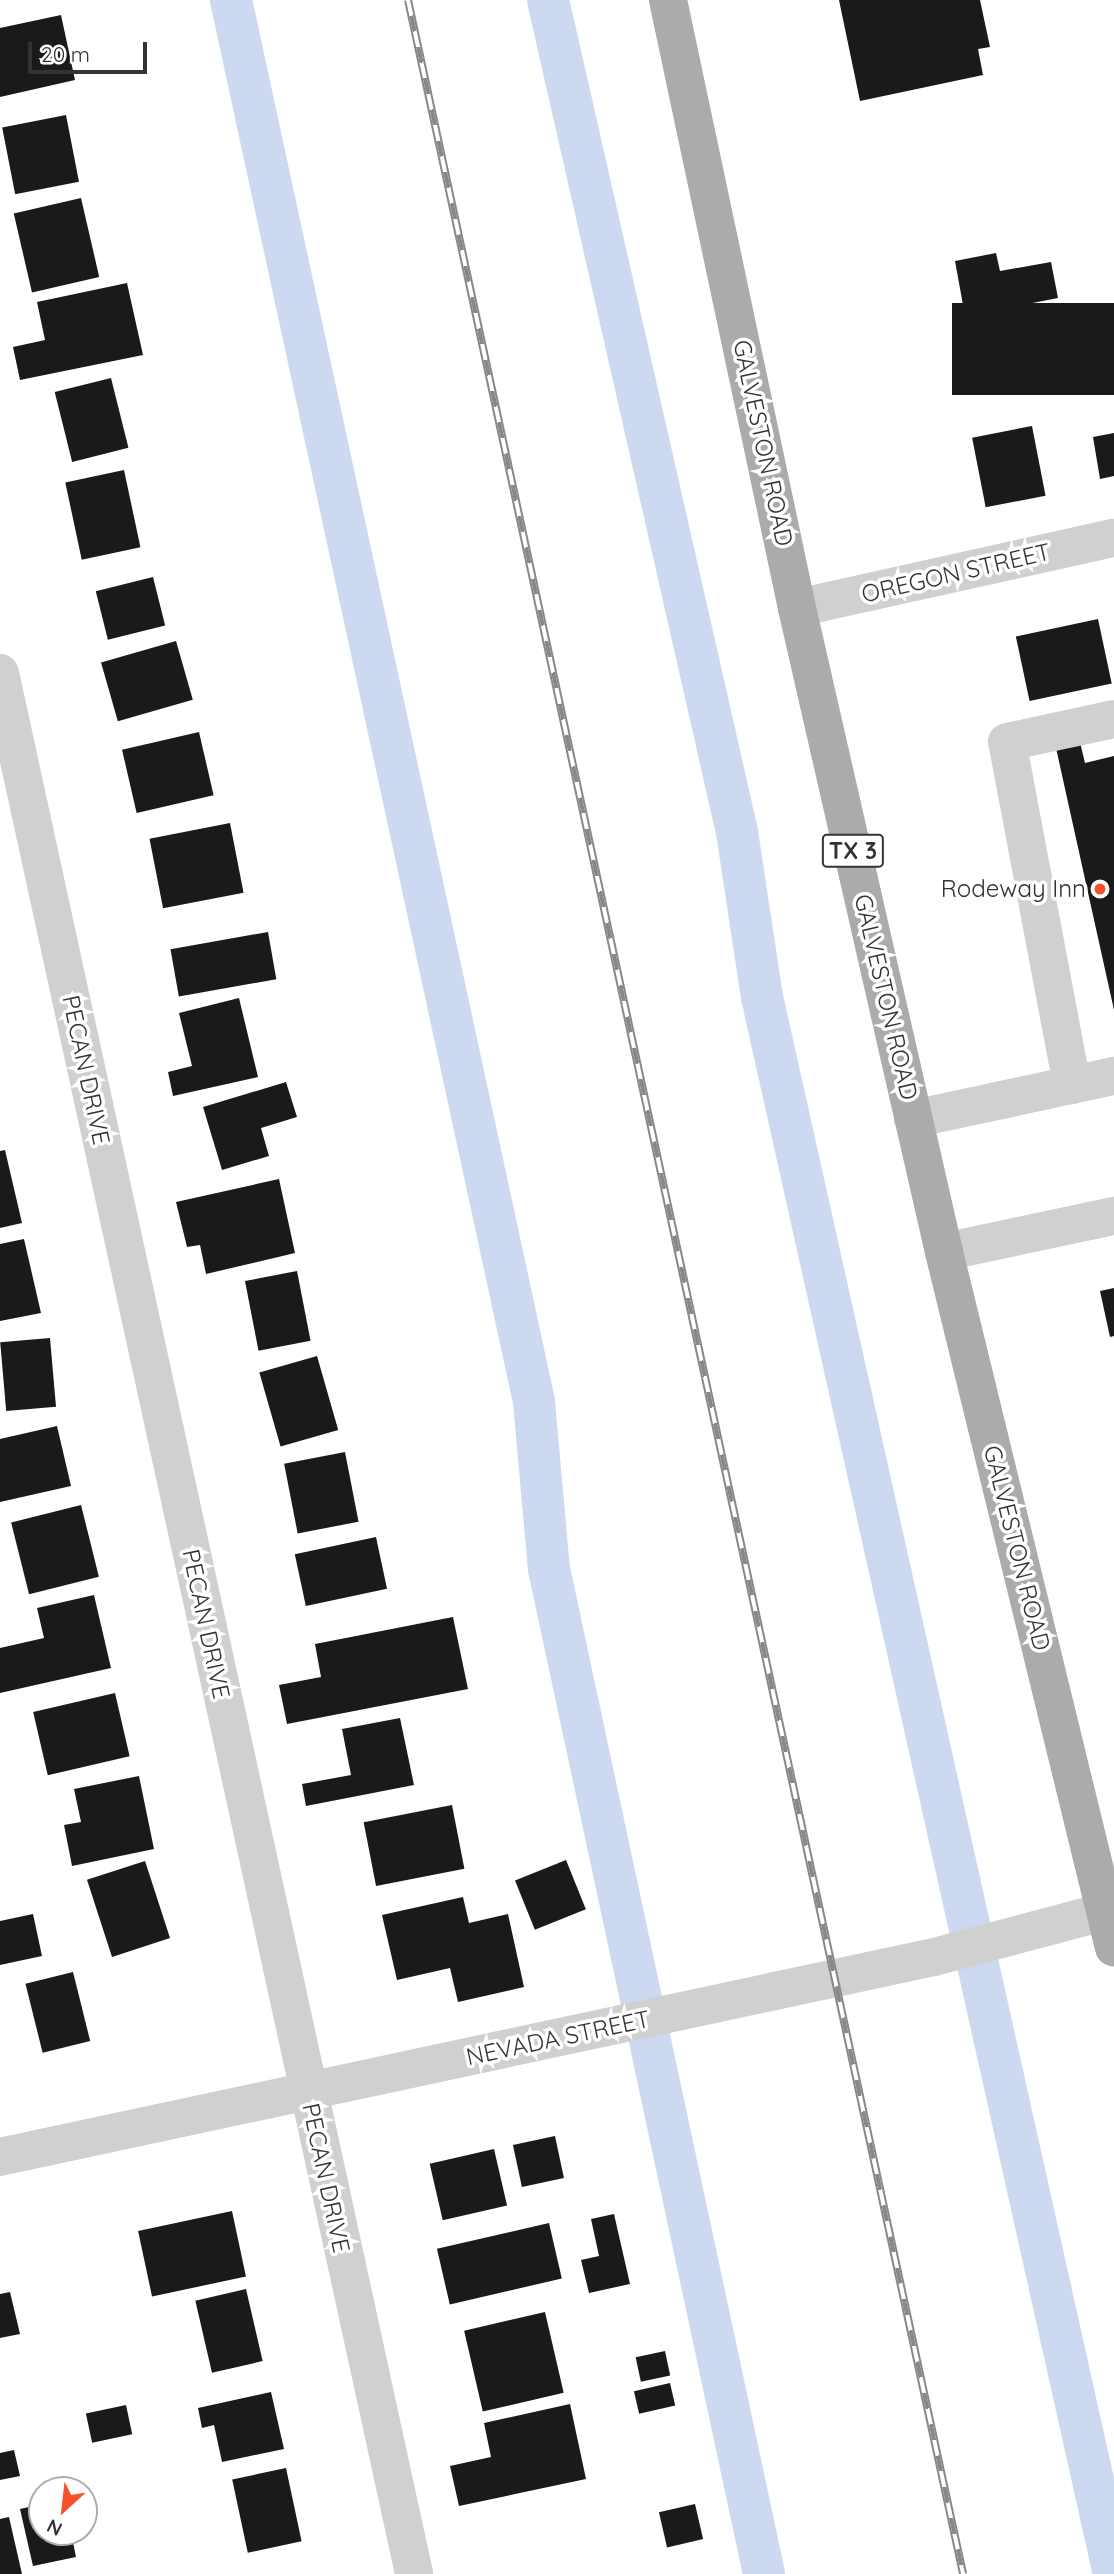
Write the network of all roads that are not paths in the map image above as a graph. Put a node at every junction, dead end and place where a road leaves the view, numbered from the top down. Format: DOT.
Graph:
graph roads {
  1 [pos="668,0"];
  2 [pos="1114,538"];
  3 [pos="797,608"];
  4 [pos="0,673"];
  5 [pos="1114,719"];
  6 [pos="1114,1076"];
  7 [pos="1072,1085"];
  8 [pos="914,1119"];
  9 [pos="1114,1216"];
  10 [pos="944,1252"];
  11 [pos="1112,1923"];
  12 [pos="307,2091"];
  13 [pos="0,2157"];
  14 [pos="414,2574"];
  1 -- 3 [label="main road, GALVESTON ROAD / TX 3"];
  2 -- 3 [label="street, OREGON STREET"];
  3 -- 8 [label="main road, GALVESTON ROAD / TX 3"];
  4 -- 12 [label="street, PECAN DRIVE"];
  5 -- 7 [label="street"];
  6 -- 7 [label="street"];
  7 -- 8 [label="street"];
  8 -- 10 [label="main road, GALVESTON ROAD / TX 3"];
  9 -- 10 [label="street"];
  10 -- 11 [label="main road, GALVESTON ROAD / TX 3"];
  11 -- 12 [label="street, NEVADA STREET"];
  12 -- 13 [label="street, NEVADA STREET"];
  12 -- 14 [label="street, PECAN DRIVE"];
}
